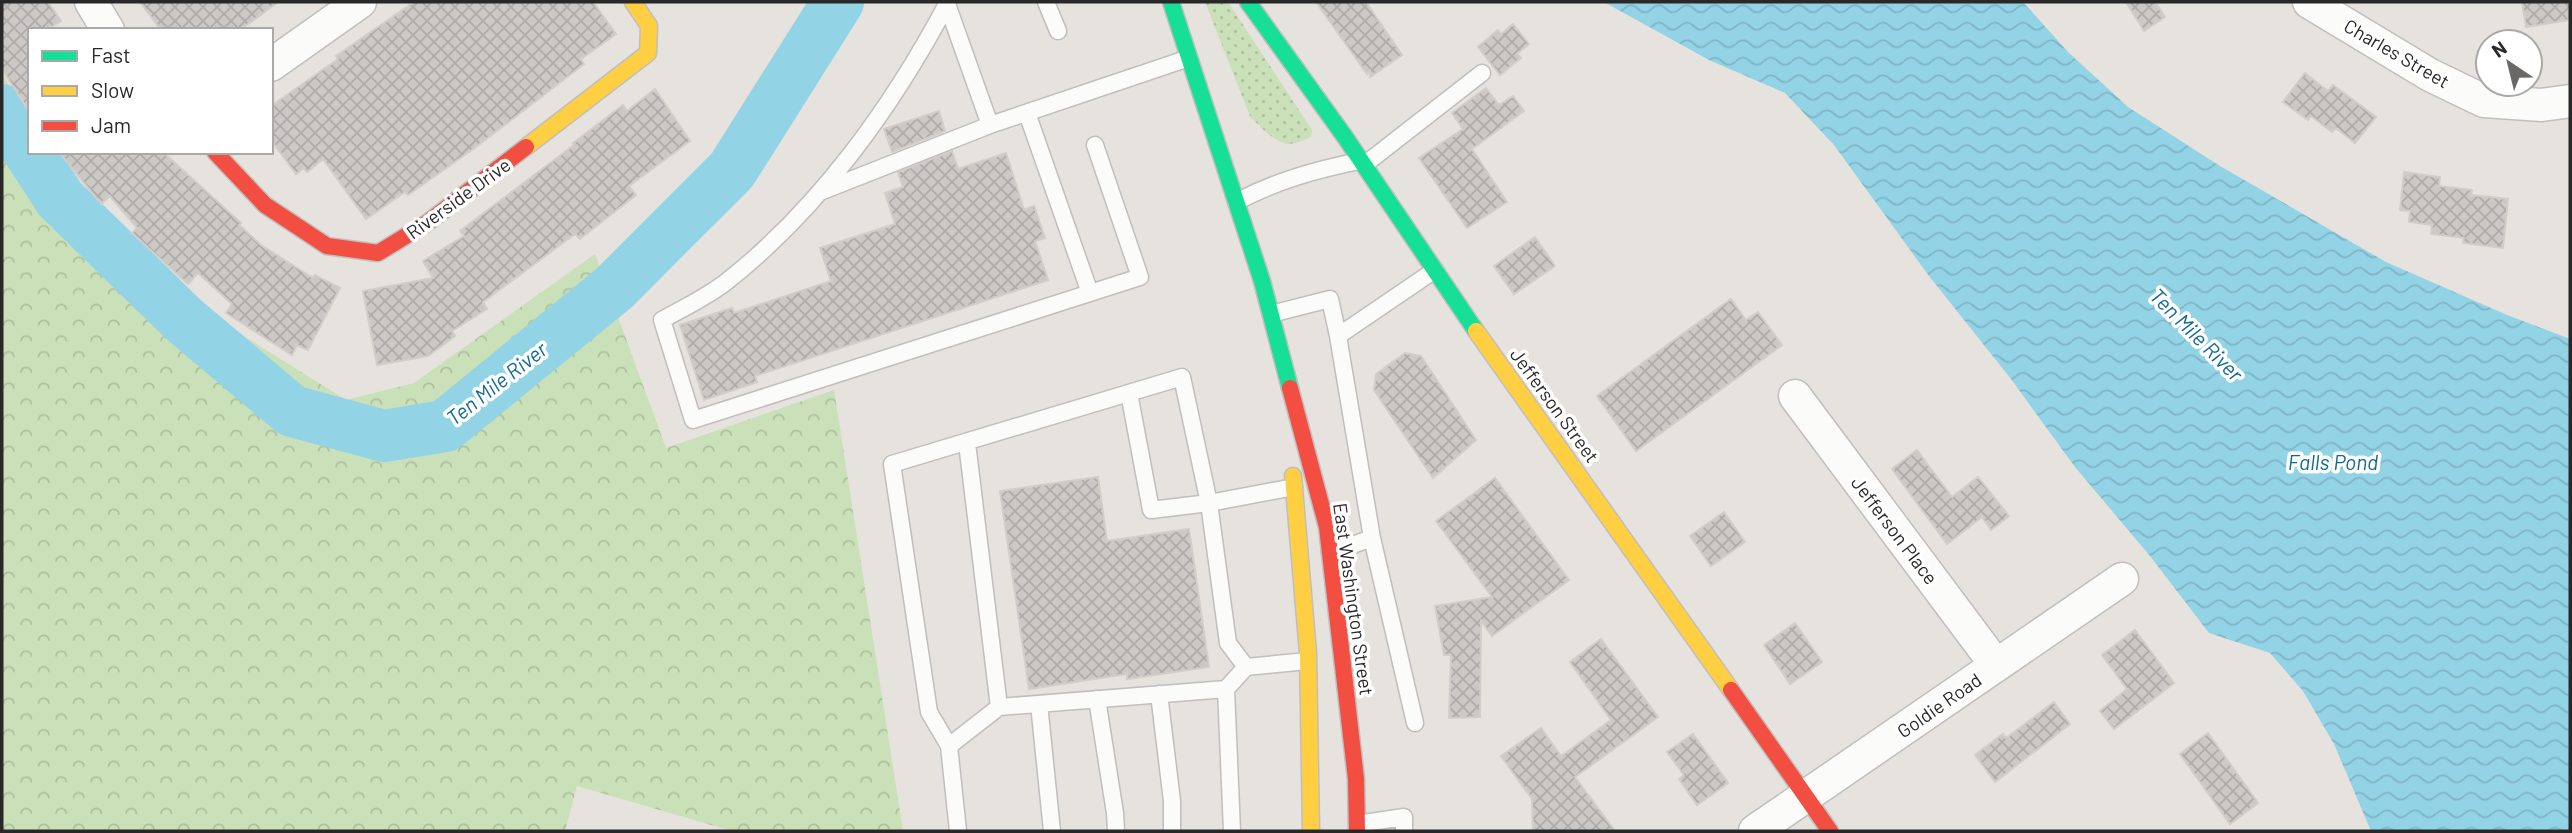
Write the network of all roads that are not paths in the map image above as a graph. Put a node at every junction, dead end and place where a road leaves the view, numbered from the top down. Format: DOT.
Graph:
graph roads {
  1 [pos="91,2"];
  2 [pos="360,2"];
  3 [pos="633,2"];
  4 [pos="1046,2"];
  5 [pos="1171,2"];
  6 [pos="1248,2"];
  7 [pos="2309,2"];
  8 [pos="948,3"];
  9 [pos="107,28"];
  10 [pos="1058,31"];
  11 [pos="1189,58"];
  12 [pos="273,64"];
  13 [pos="1482,73"];
  14 [pos="2570,101"];
  15 [pos="1027,113"];
  16 [pos="990,125"];
  17 [pos="1095,145"];
  18 [pos="217,154"];
  19 [pos="1362,163"];
  20 [pos="818,193"];
  21 [pos="1236,202"];
  22 [pos="1435,270"];
  23 [pos="1090,293"];
  24 [pos="1270,314"];
  25 [pos="1276,335"];
  26 [pos="1338,336"];
  27 [pos="1129,393"];
  28 [pos="1795,396"];
  29 [pos="967,443"];
  30 [pos="1294,487"];
  31 [pos="1209,503"];
  32 [pos="1372,538"];
  33 [pos="1329,553"];
  34 [pos="2122,579"];
  35 [pos="1307,661"];
  36 [pos="1996,665"];
  37 [pos="1246,667"];
  38 [pos="1226,689"];
  39 [pos="1159,694"];
  40 [pos="1097,699"];
  41 [pos="1039,704"];
  42 [pos="999,707"];
  43 [pos="1415,723"];
  44 [pos="949,746"];
  45 [pos="1806,797"];
  46 [pos="1357,828"];
  47 [pos="958,831"];
  48 [pos="1052,831"];
  49 [pos="1115,831"];
  50 [pos="1171,831"];
  51 [pos="1232,831"];
  52 [pos="1311,831"];
  53 [pos="1404,831"];
  54 [pos="1755,831"];
  55 [pos="1830,831"];
  1 -- 9 [label="street"];
  2 -- 12 [label="street"];
  3 -- 18 [label="street, Riverside Drive"];
  4 -- 10 [label="lane"];
  5 -- 11 [label="street, East Washington Street"];
  6 -- 19 [label="street, Jefferson Street"];
  7 -- 14 [label="street, Charles Street"];
  8 -- 16 [label="lane"];
  8 -- 20 [label="lane"];
  11 -- 15 [label="lane"];
  11 -- 21 [label="street, East Washington Street"];
  13 -- 19 [label="lane"];
  15 -- 16 [label="lane"];
  15 -- 23 [label="lane"];
  16 -- 20 [label="lane"];
  17 -- 23 [label="lane"];
  19 -- 21 [label="lane"];
  19 -- 22 [label="street, Jefferson Street"];
  20 -- 23 [label="lane"];
  21 -- 24 [label="street, East Washington Street"];
  22 -- 26 [label="lane"];
  22 -- 45 [label="street, Jefferson Street"];
  24 -- 25 [label="street, East Washington Street"];
  24 -- 26 [label="lane"];
  25 -- 30 [label="street, East Washington Street"];
  25 -- 33 [label="street, East Washington Street"];
  26 -- 32 [label="lane"];
  27 -- 29 [label="lane"];
  27 -- 31 [label="lane"];
  27 -- 31 [label="lane"];
  28 -- 36 [label="street, Jefferson Place"];
  29 -- 42 [label="lane"];
  29 -- 44 [label="lane"];
  30 -- 31 [label="lane"];
  30 -- 35 [label="street, East Washington Street"];
  31 -- 37 [label="lane"];
  32 -- 33 [label="lane"];
  32 -- 43 [label="lane"];
  33 -- 46 [label="street, East Washington Street"];
  34 -- 36 [label="street, Goldie Road"];
  35 -- 37 [label="lane"];
  35 -- 52 [label="street, East Washington Street"];
  36 -- 45 [label="street, Goldie Road"];
  37 -- 38 [label="lane"];
  38 -- 39 [label="lane"];
  38 -- 51 [label="lane"];
  39 -- 40 [label="lane"];
  39 -- 50 [label="lane"];
  40 -- 41 [label="lane"];
  40 -- 49 [label="lane"];
  41 -- 42 [label="lane"];
  41 -- 48 [label="lane"];
  42 -- 44 [label="lane"];
  44 -- 47 [label="lane"];
  45 -- 54 [label="street, Goldie Road"];
  45 -- 55 [label="street, Jefferson Street"];
  46 -- 53 [label="lane"];
}
